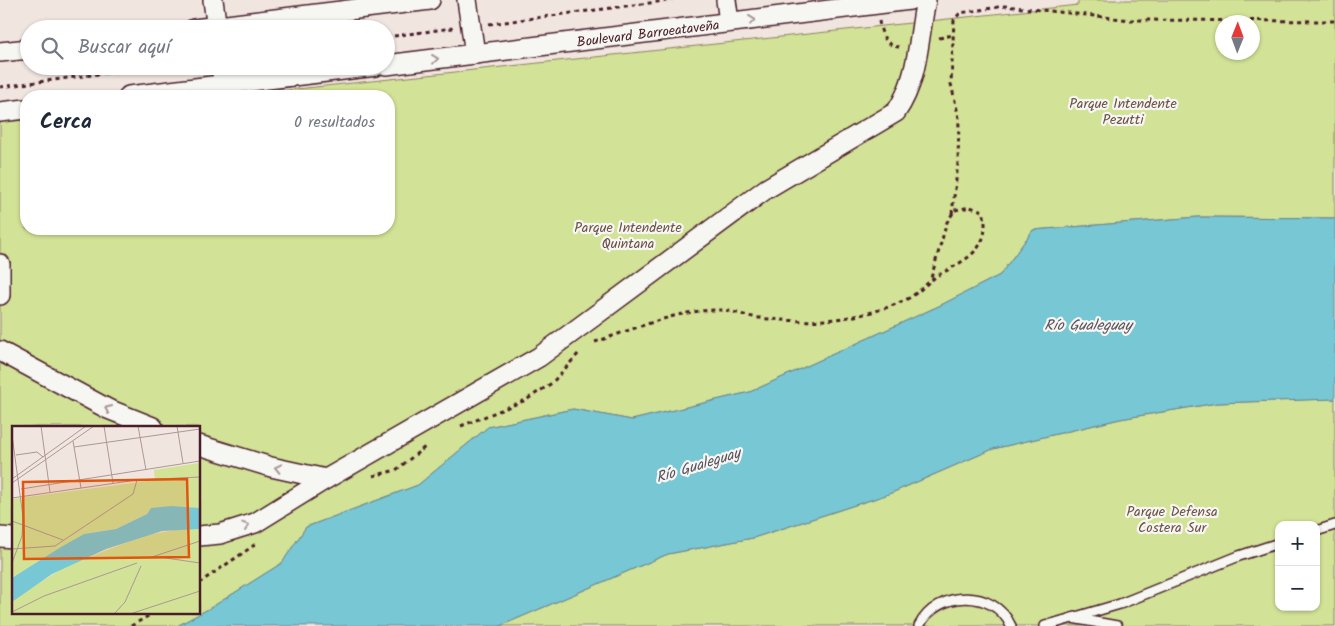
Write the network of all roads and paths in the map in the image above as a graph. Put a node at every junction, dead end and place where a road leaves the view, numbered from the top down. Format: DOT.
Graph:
graph roads {
  1 [pos="213,0"];
  2 [pos="430,0"];
  3 [pos="467,0"];
  4 [pos="672,0"];
  5 [pos="726,0"];
  6 [pos="910,0"];
  7 [pos="926,0"];
  8 [pos="216,20"];
  9 [pos="272,20"];
  10 [pos="1335,21"];
  11 [pos="729,22"];
  12 [pos="471,26"];
  13 [pos="395,36"];
  14 [pos="20,50"];
  15 [pos="0,52"];
  16 [pos="475,54"];
  17 [pos="395,64"];
  18 [pos="91,75"];
  19 [pos="237,75"];
  20 [pos="222,76"];
  21 [pos="0,87"];
  22 [pos="157,90"];
  23 [pos="20,110"];
  24 [pos="0,112"];
  25 [pos="952,214"];
  26 [pos="0,264"];
  27 [pos="931,278"];
  28 [pos="0,295"];
  29 [pos="0,351"];
  30 [pos="150,426"];
  31 [pos="453,430"];
  32 [pos="430,442"];
  33 [pos="200,445"];
  34 [pos="370,477"];
  35 [pos="326,479"];
  36 [pos="1335,525"];
  37 [pos="1320,530"];
  38 [pos="200,536"];
  39 [pos="260,541"];
  40 [pos="1275,544"];
  41 [pos="200,581"];
  42 [pos="152,614"];
  43 [pos="1069,618"];
  44 [pos="131,626"];
  45 [pos="919,626"];
  46 [pos="1012,626"];
  47 [pos="1045,626"];
  48 [pos="1117,626"];
  1 -- 8 [label="street"];
  2 -- 9 [label="street"];
  3 -- 12 [label="street"];
  4 -- 12 [label="path"];
  5 -- 11 [label="street"];
  11 -- 6 [label="street, Boulevard Barroeataveña, one-way"];
  7 -- 35 [label="street"];
  10 -- 25 [label="path"];
  11 -- 16 [label="street, Boulevard Barroeataveña"];
  12 -- 13 [label="path"];
  12 -- 16 [label="street"];
  14 -- 15 [label="street"];
  17 -- 16 [label="street, Boulevard Barroeataveña, one-way"];
  18 -- 21 [label="path"];
  19 -- 20 [label="street"];
  20 -- 22 [label="street"];
  23 -- 24 [label="street"];
  25 -- 27 [label="path"];
  25 -- 27 [label="path"];
  26 -- 28 [label="street"];
  27 -- 31 [label="path"];
  30 -- 29 [label="street, one-way"];
  32 -- 34 [label="path"];
  35 -- 33 [label="street, one-way"];
  38 -- 35 [label="street, one-way"];
  36 -- 37 [label="lane"];
  39 -- 41 [label="path"];
  40 -- 43 [label="lane"];
  42 -- 44 [label="path"];
  43 -- 47 [label="lane"];
  43 -- 48 [label="lane"];
  45 -- 46 [label="lane"];
}
